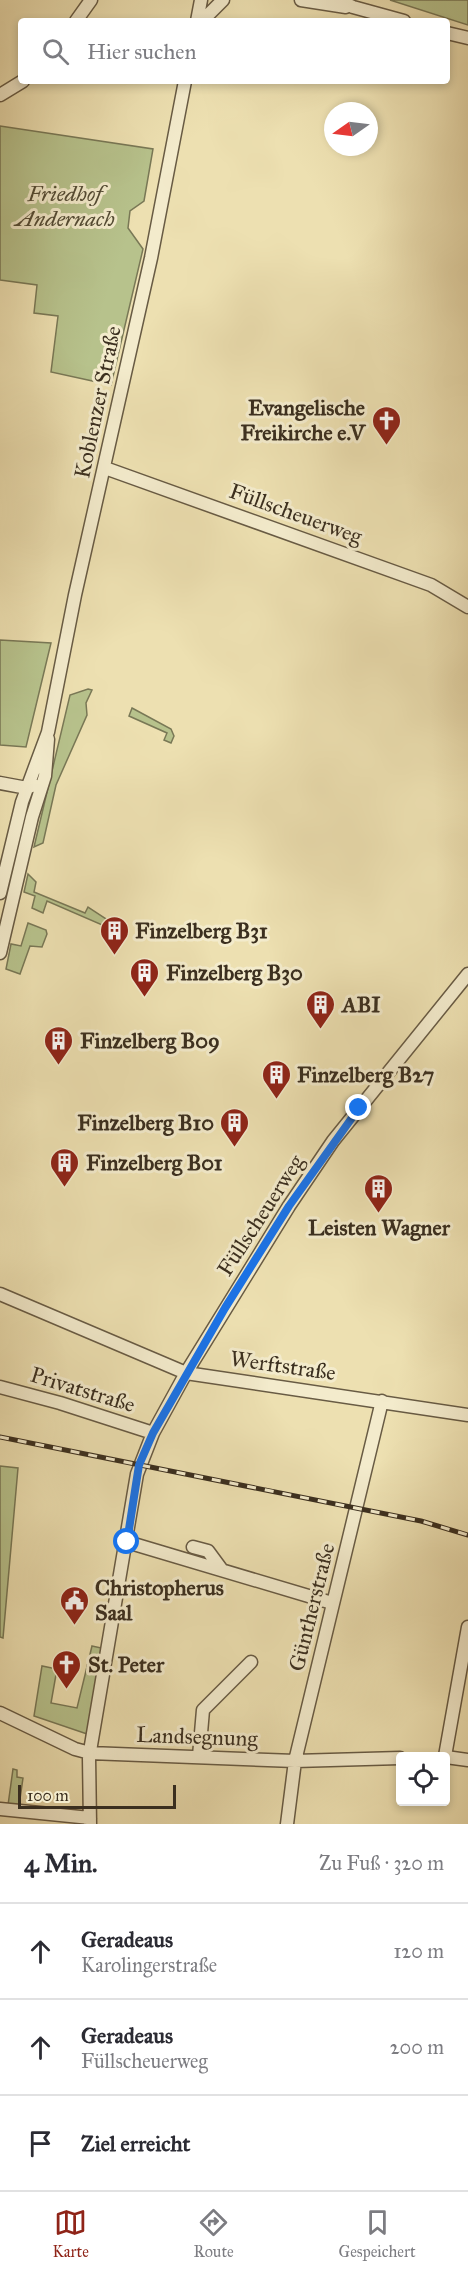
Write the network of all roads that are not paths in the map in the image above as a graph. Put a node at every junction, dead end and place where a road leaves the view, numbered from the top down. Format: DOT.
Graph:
graph roads {
  1 [pos="91,0"];
  2 [pos="192,0"];
  3 [pos="201,0"];
  4 [pos="223,0"];
  5 [pos="301,0"];
  6 [pos="338,0"];
  7 [pos="353,7"];
  8 [pos="78,18"];
  9 [pos="198,18"];
  10 [pos="199,18"];
  11 [pos="201,18"];
  12 [pos="393,18"];
  13 [pos="450,34"];
  14 [pos="468,38"];
  15 [pos="18,84"];
  16 [pos="184,84"];
  17 [pos="0,95"];
  18 [pos="105,468"];
  19 [pos="468,607"];
  20 [pos="48,732"];
  21 [pos="45,776"];
  22 [pos="0,783"];
  23 [pos="27,788"];
  24 [pos="34,810"];
  25 [pos="0,893"];
  26 [pos="0,953"];
  27 [pos="468,974"];
  28 [pos="0,1294"];
  29 [pos="186,1373"];
  30 [pos="0,1387"];
  31 [pos="382,1401"];
  32 [pos="468,1415"];
  33 [pos="153,1433"];
  34 [pos="127,1542"];
  35 [pos="193,1547"];
  36 [pos="222,1570"];
  37 [pos="332,1603"];
  38 [pos="468,1627"];
  39 [pos="251,1662"];
  40 [pos="0,1713"];
  41 [pos="446,1752"];
  42 [pos="90,1753"];
  43 [pos="199,1756"];
  44 [pos="396,1758"];
  45 [pos="450,1758"];
  46 [pos="468,1760"];
  47 [pos="295,1761"];
  48 [pos="0,1809"];
  49 [pos="90,1821"];
  50 [pos="287,1824"];
  1 -- 8 [label="street"];
  2 -- 9 [label="street"];
  3 -- 10 [label="street"];
  4 -- 11 [label="street"];
  5 -- 7 [label="street"];
  6 -- 7 [label="street"];
  7 -- 12 [label="street"];
  13 -- 14 [label="street"];
  15 -- 17 [label="street"];
  16 -- 18 [label="street, Koblenzer Straße"];
  18 -- 19 [label="street, Füllscheuerweg"];
  18 -- 20 [label="street, Koblenzer Straße"];
  20 -- 21 [label="street, Koblenzer Straße"];
  20 -- 23 [label="street, Koblenzer Straße"];
  21 -- 23 [label="street"];
  21 -- 24 [label="street, Koblenzer Straße"];
  22 -- 23 [label="street"];
  23 -- 24 [label="street"];
  23 -- 25 [label="street, Koblenzer Straße"];
  24 -- 26 [label="street, Koblenzer Straße"];
  27 -- 29 [label="street, Füllscheuerweg"];
  28 -- 29 [label="street, Werftstraße"];
  29 -- 31 [label="street, Werftstraße"];
  29 -- 33 [label="street, Füllscheuerweg"];
  30 -- 33 [label="street, Privatstraße"];
  31 -- 32 [label="street, Werftstraße"];
  31 -- 37 [label="street, Güntherstraße"];
  33 -- 34 [label="street, Füllscheuerweg"];
  34 -- 36 [label="street"];
  34 -- 42 [label="street, Füllscheuerweg"];
  35 -- 36 [label="street"];
  36 -- 37 [label="street"];
  37 -- 47 [label="street, Güntherstraße"];
  38 -- 41 [label="street"];
  39 -- 43 [label="street"];
  40 -- 42 [label="street, Landsegnung"];
  42 -- 43 [label="street, Landsegnung"];
  42 -- 49 [label="street, Füllscheuerweg"];
  43 -- 47 [label="street, Landsegnung"];
  44 -- 47 [label="street, Landsegnung"];
  45 -- 46 [label="street"];
  47 -- 50 [label="street, Güntherstraße"];
  48 -- 49 [label="street"];
}
